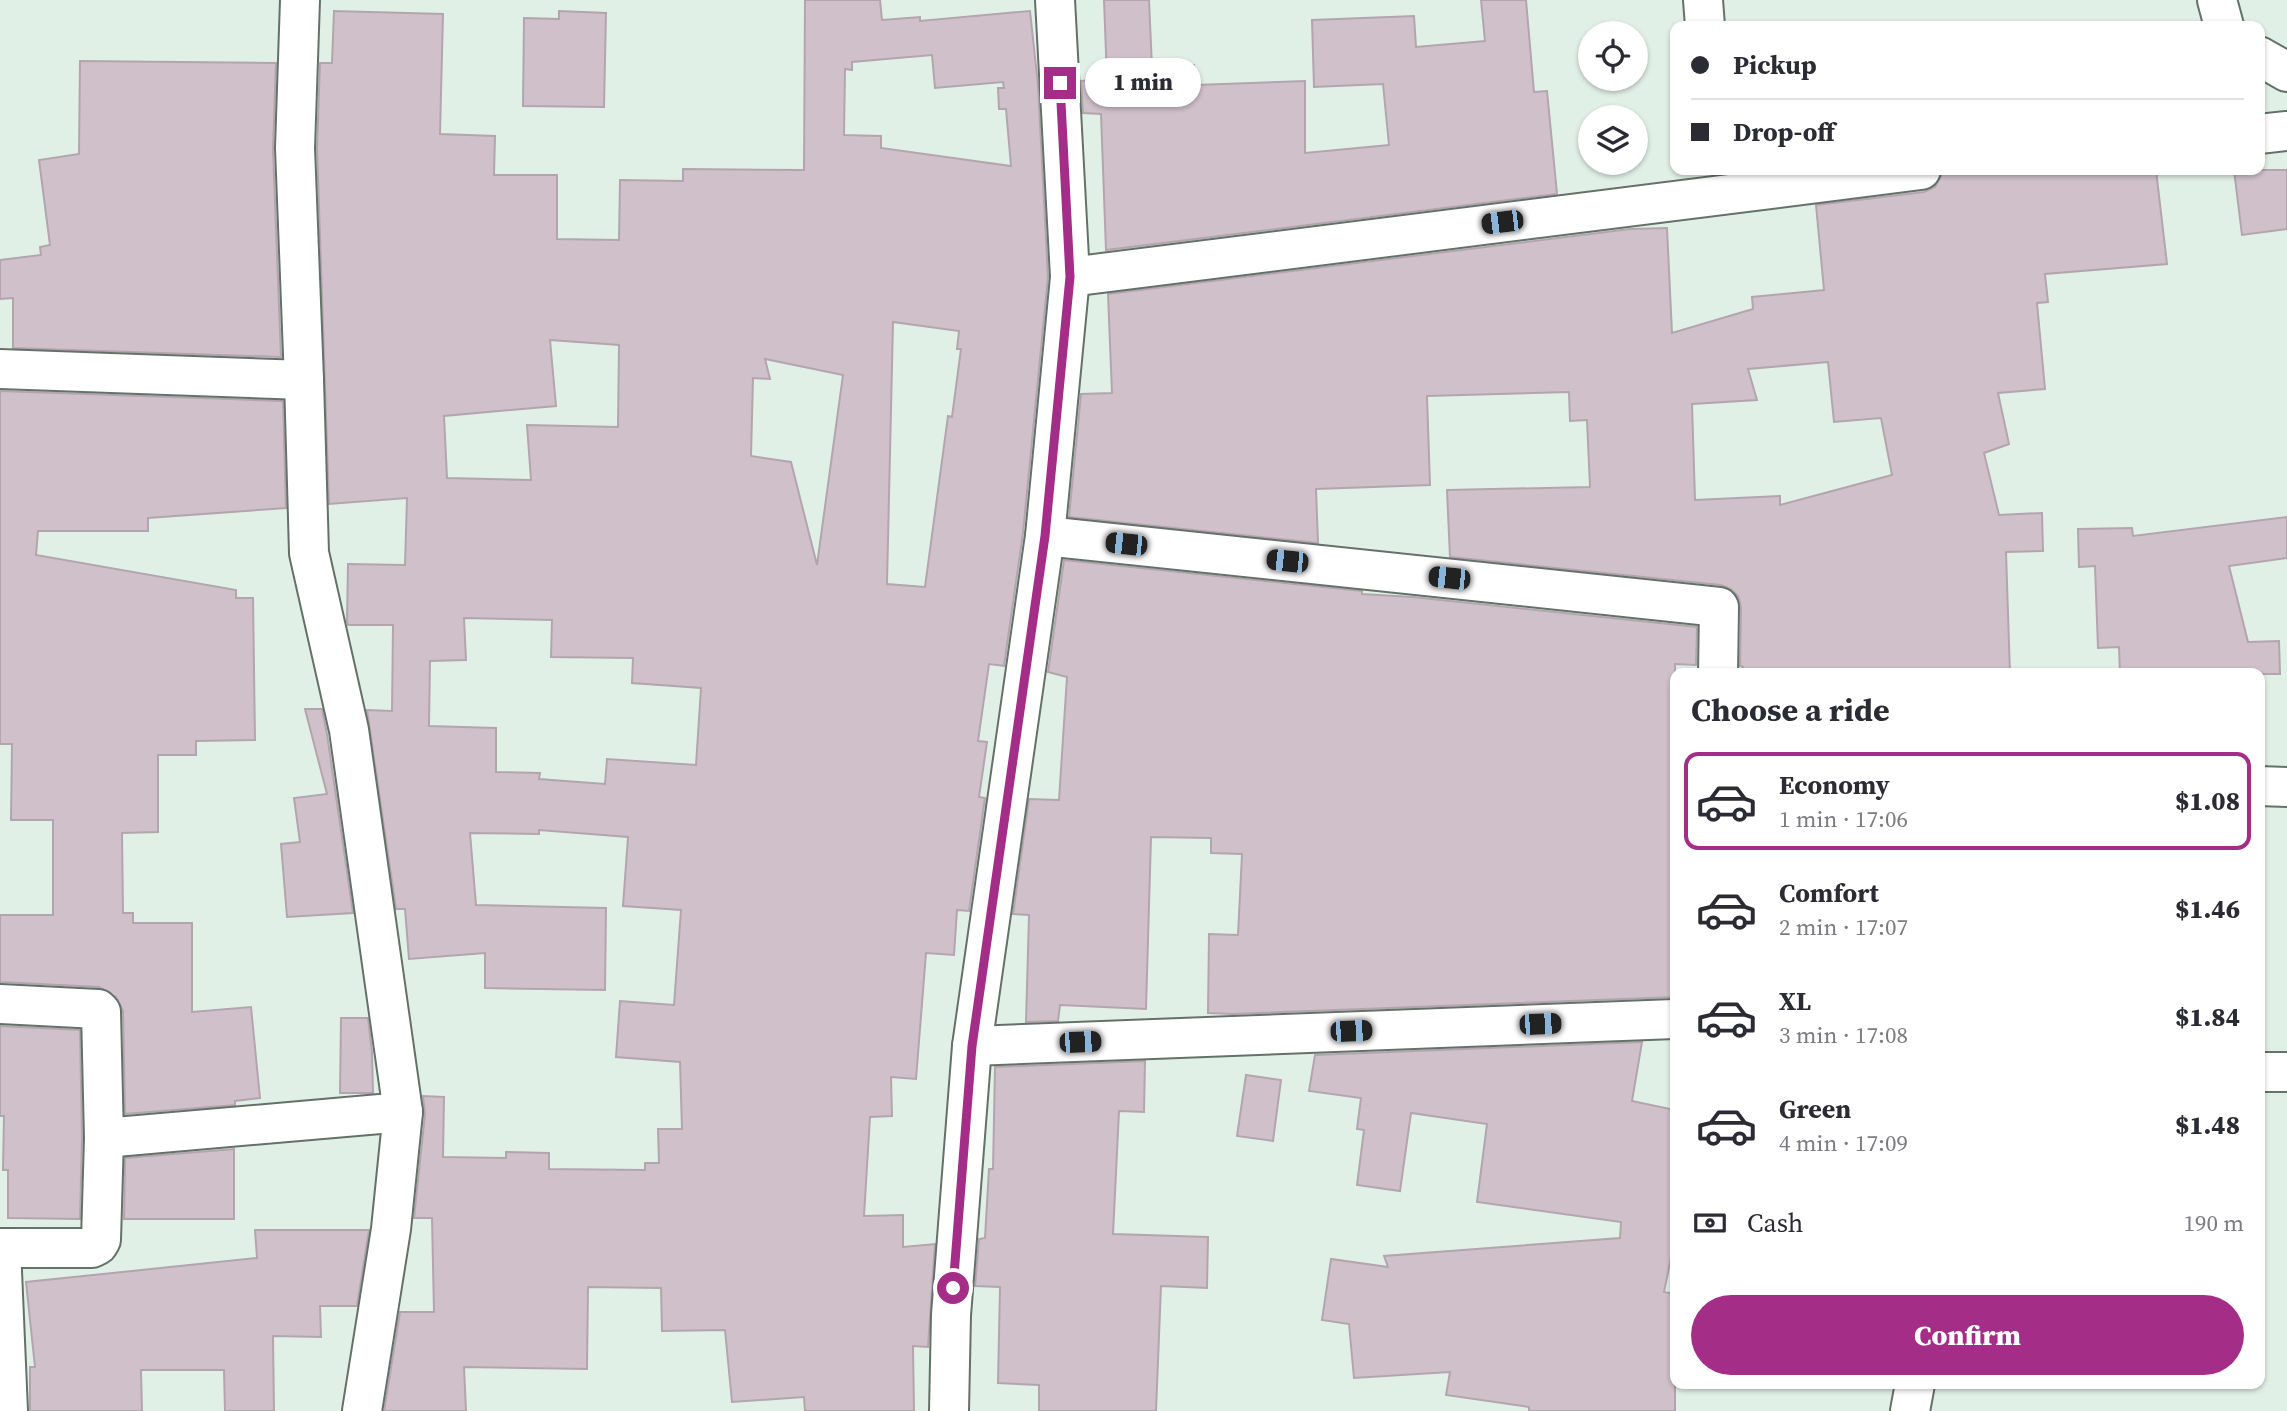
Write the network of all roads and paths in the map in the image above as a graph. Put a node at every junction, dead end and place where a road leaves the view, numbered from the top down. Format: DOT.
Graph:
graph roads {
  1 [pos="300,0"];
  2 [pos="1055,0"];
  3 [pos="1703,0"];
  4 [pos="2217,0"];
  5 [pos="1705,21"];
  6 [pos="2223,21"];
  7 [pos="2265,59"];
  8 [pos="2287,72"];
  9 [pos="2287,131"];
  10 [pos="2265,133"];
  11 [pos="1836,175"];
  12 [pos="1717,182"];
  13 [pos="1070,277"];
  14 [pos="0,369"];
  15 [pos="304,380"];
  16 [pos="1045,536"];
  17 [pos="1718,668"];
  18 [pos="2265,786"];
  19 [pos="2287,787"];
  20 [pos="0,1004"];
  21 [pos="1670,1019"];
  22 [pos="972,1046"];
  23 [pos="2265,1072"];
  24 [pos="2287,1072"];
  25 [pos="403,1112"];
  26 [pos="104,1138"];
  27 [pos="0,1248"];
  28 [pos="1914,1389"];
  29 [pos="8,1411"];
  30 [pos="362,1411"];
  31 [pos="949,1411"];
  32 [pos="1910,1411"];
  1 -- 15 [label="street"];
  2 -- 13 [label="street"];
  3 -- 5 [label="street"];
  4 -- 6 [label="street"];
  7 -- 8 [label="street"];
  9 -- 10 [label="street"];
  11 -- 12 [label="street"];
  12 -- 13 [label="street"];
  13 -- 16 [label="street"];
  14 -- 15 [label="street"];
  15 -- 25 [label="street"];
  16 -- 17 [label="street"];
  16 -- 22 [label="street"];
  18 -- 19 [label="street"];
  20 -- 26 [label="street"];
  21 -- 22 [label="street"];
  22 -- 31 [label="street"];
  23 -- 24 [label="street"];
  25 -- 26 [label="street"];
  25 -- 30 [label="street"];
  26 -- 27 [label="street"];
  27 -- 29 [label="street"];
  28 -- 32 [label="street"];
}
